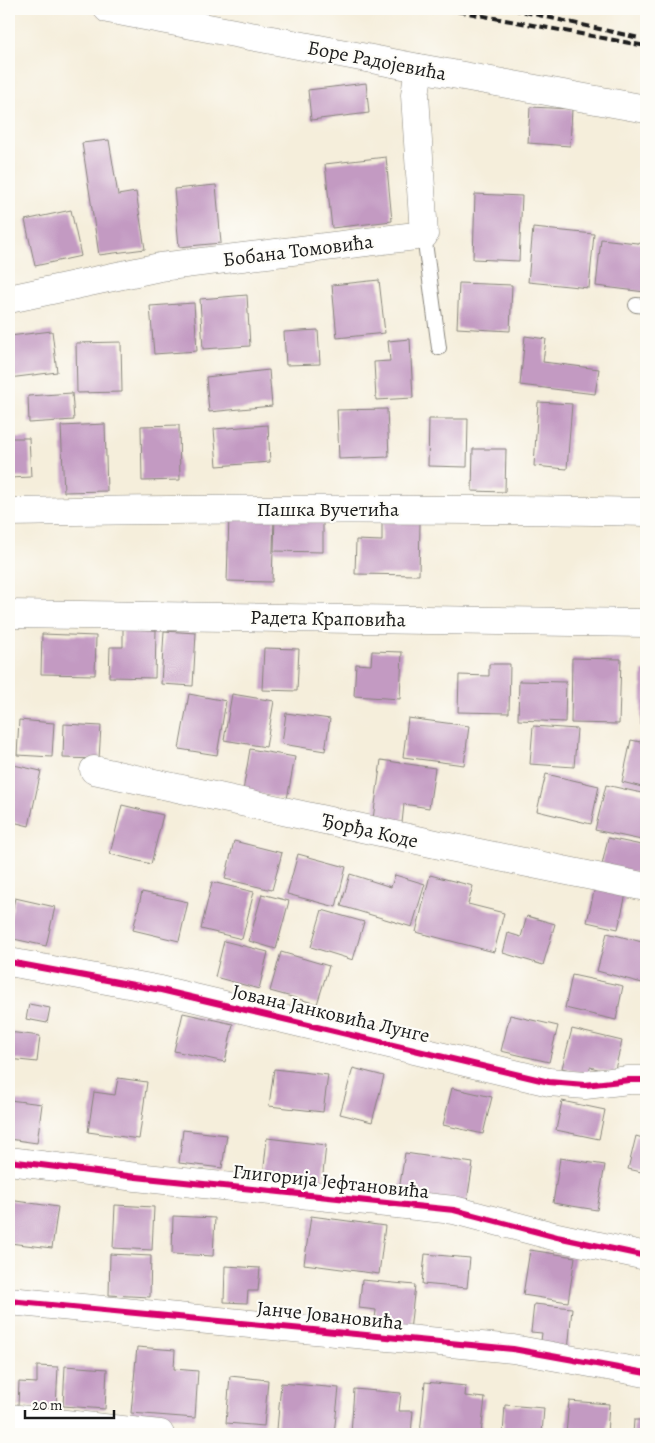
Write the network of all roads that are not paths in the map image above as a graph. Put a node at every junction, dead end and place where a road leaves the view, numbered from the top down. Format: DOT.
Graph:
graph roads {
  1 [pos="108,9"];
  2 [pos="419,68"];
  3 [pos="646,108"];
  4 [pos="424,235"];
  5 [pos="9,299"];
  6 [pos="439,348"];
  7 [pos="9,512"];
  8 [pos="646,512"];
  9 [pos="9,614"];
  10 [pos="646,623"];
  11 [pos="94,770"];
  12 [pos="646,887"];
  13 [pos="9,962"];
  14 [pos="646,1080"];
  15 [pos="9,1161"];
  16 [pos="646,1256"];
  17 [pos="9,1301"];
  18 [pos="646,1373"];
  19 [pos="9,1418"];
  20 [pos="160,1434"];
  1 -- 2 [label="street, Боре Радојевића"];
  2 -- 3 [label="street, Боре Радојевића"];
  2 -- 4 [label="street"];
  4 -- 5 [label="street, Бобана Томовића"];
  4 -- 6 [label="lane"];
  7 -- 8 [label="street, Пашка Вучетића"];
  9 -- 10 [label="street, Радета Краповића"];
  11 -- 12 [label="street, Ђорђа Коде"];
  13 -- 14 [label="street, Јована Јанковића Лунге"];
  15 -- 16 [label="street, Глигорија Јефтановића"];
  17 -- 18 [label="street, Јанче Јовановића"];
  19 -- 20 [label="street"];
}
